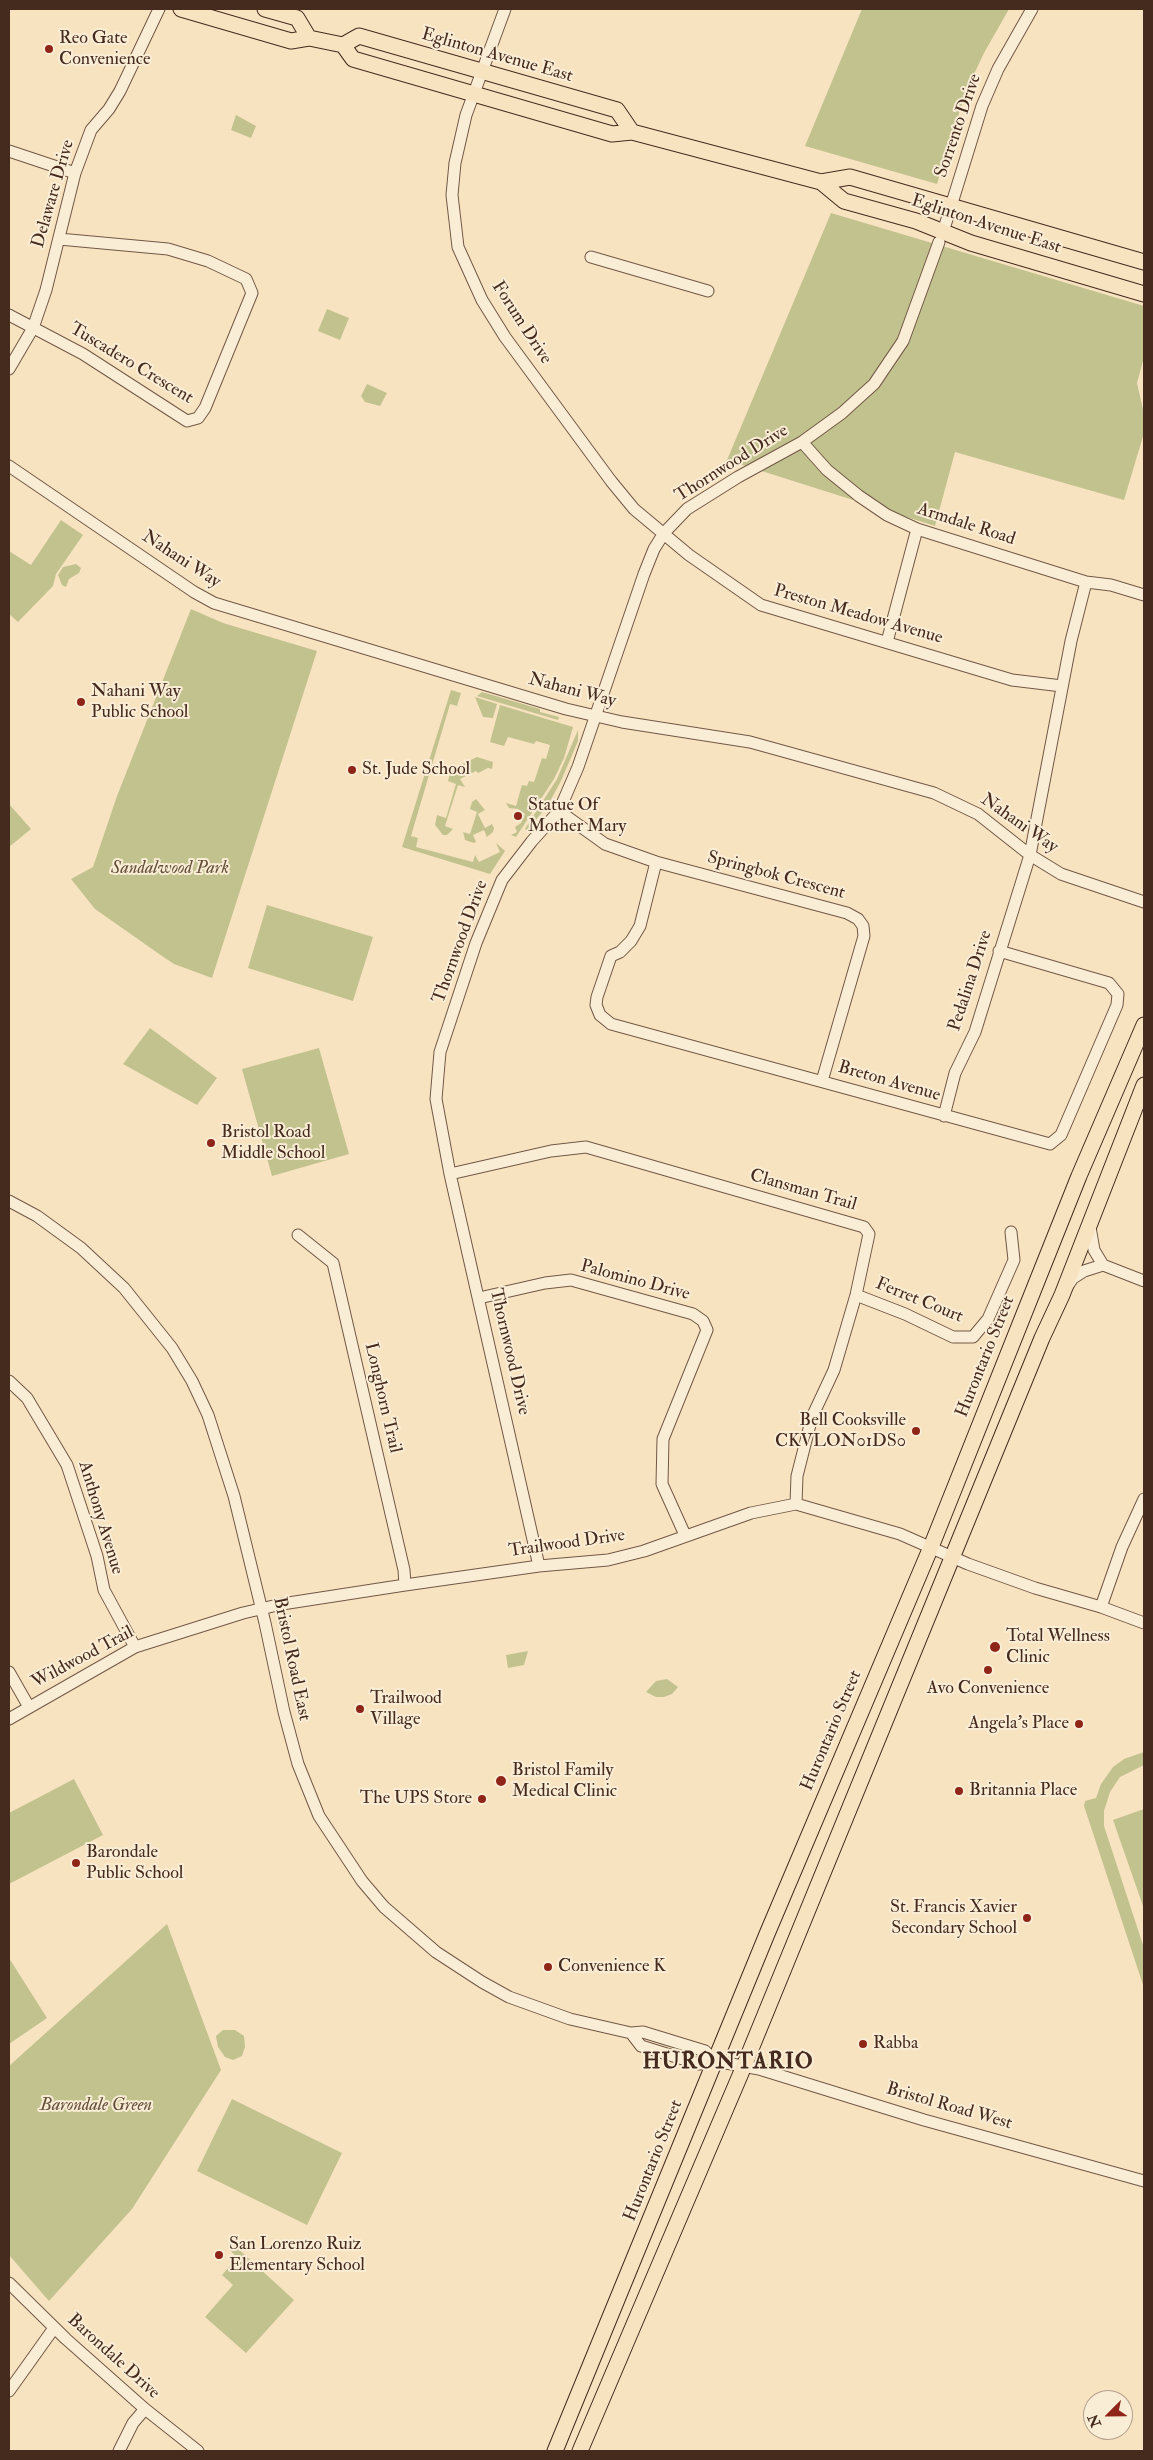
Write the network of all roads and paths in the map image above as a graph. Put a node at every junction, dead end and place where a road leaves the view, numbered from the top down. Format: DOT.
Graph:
graph roads {
  1 [pos="159,9"];
  2 [pos="181,9"];
  3 [pos="264,9"];
  4 [pos="505,9"];
  5 [pos="1032,9"];
  6 [pos="309,38"];
  7 [pos="343,45"];
  8 [pos="483,72"];
  9 [pos="475,94"];
  10 [pos="632,132"];
  11 [pos="9,150"];
  12 [pos="75,172"];
  13 [pos="821,182"];
  14 [pos="951,206"];
  15 [pos="941,237"];
  16 [pos="59,239"];
  17 [pos="591,257"];
  18 [pos="1144,262"];
  19 [pos="708,291"];
  20 [pos="1144,294"];
  21 [pos="9,315"];
  22 [pos="33,328"];
  23 [pos="9,370"];
  24 [pos="802,442"];
  25 [pos="9,466"];
  26 [pos="918,530"];
  27 [pos="664,533"];
  28 [pos="1086,582"];
  29 [pos="1144,595"];
  30 [pos="887,642"];
  31 [pos="1062,686"];
  32 [pos="596,716"];
  33 [pos="559,811"];
  34 [pos="1030,855"];
  35 [pos="656,862"];
  36 [pos="1144,902"];
  37 [pos="998,951"];
  38 [pos="1144,1025"];
  39 [pos="822,1081"];
  40 [pos="1144,1084"];
  41 [pos="944,1116"];
  42 [pos="450,1174"];
  43 [pos="9,1201"];
  44 [pos="1090,1225"];
  45 [pos="1011,1232"];
  46 [pos="298,1235"];
  47 [pos="1103,1265"];
  48 [pos="1144,1282"];
  49 [pos="856,1295"];
  50 [pos="1062,1295"];
  51 [pos="479,1298"];
  52 [pos="9,1381"];
  53 [pos="1144,1499"];
  54 [pos="796,1504"];
  55 [pos="685,1535"];
  56 [pos="931,1547"];
  57 [pos="952,1557"];
  58 [pos="539,1566"];
  59 [pos="405,1585"];
  60 [pos="1101,1607"];
  61 [pos="262,1609"];
  62 [pos="1144,1624"];
  63 [pos="135,1647"];
  64 [pos="9,1672"];
  65 [pos="29,1707"];
  66 [pos="9,1719"];
  67 [pos="715,2061"];
  68 [pos="744,2066"];
  69 [pos="1144,2181"];
  70 [pos="9,2283"];
  71 [pos="54,2328"];
  72 [pos="9,2391"];
  73 [pos="145,2409"];
  74 [pos="119,2451"];
  75 [pos="198,2451"];
  76 [pos="554,2451"];
  77 [pos="580,2451"];
  1 -- 12 [label="street, Delaware Drive"];
  2 -- 6 [label="main road, Eglinton Avenue East"];
  3 -- 6 [label="main road"];
  4 -- 8 [label="street, Forum Drive"];
  5 -- 14 [label="street, Sorrento Drive"];
  6 -- 7 [label="main road, Eglinton Avenue East"];
  7 -- 8 [label="main road, Eglinton Avenue East"];
  7 -- 9 [label="main road, Eglinton Avenue East"];
  8 -- 9 [label="street, Forum Drive"];
  8 -- 10 [label="main road, Eglinton Avenue East"];
  9 -- 10 [label="main road, Eglinton Avenue East"];
  9 -- 27 [label="street, Forum Drive"];
  10 -- 13 [label="main road, Eglinton Avenue East"];
  11 -- 12 [label="street"];
  12 -- 16 [label="street, Delaware Drive"];
  13 -- 14 [label="main road, Eglinton Avenue East"];
  13 -- 15 [label="main road, Eglinton Avenue East"];
  14 -- 15 [label="street, Sorrento Drive"];
  14 -- 18 [label="main road, Eglinton Avenue East"];
  15 -- 20 [label="main road, Eglinton Avenue East"];
  15 -- 24 [label="street, Thornwood Drive"];
  16 -- 22 [label="street, Delaware Drive"];
  16 -- 22 [label="street, Tuscadero Crescent"];
  17 -- 19 [label="street"];
  21 -- 22 [label="street"];
  22 -- 23 [label="street, Delaware Drive"];
  24 -- 26 [label="street, Armdale Road"];
  24 -- 27 [label="street, Thornwood Drive"];
  25 -- 32 [label="street, Nahani Way"];
  26 -- 28 [label="street, Armdale Road"];
  26 -- 30 [label="street"];
  27 -- 30 [label="street, Preston Meadow Avenue"];
  27 -- 32 [label="street, Thornwood Drive"];
  28 -- 29 [label="street, Armdale Road"];
  28 -- 31 [label="street, Pedalina Drive"];
  30 -- 31 [label="street, Preston Meadow Avenue"];
  31 -- 34 [label="street, Pedalina Drive"];
  32 -- 33 [label="street, Thornwood Drive"];
  32 -- 34 [label="street, Nahani Way"];
  33 -- 35 [label="street, Springbok Crescent"];
  33 -- 42 [label="street, Thornwood Drive"];
  34 -- 36 [label="street, Nahani Way"];
  34 -- 37 [label="street, Pedalina Drive"];
  35 -- 39 [label="street, Springbok Crescent"];
  35 -- 39 [label="street, Breton Avenue"];
  37 -- 41 [label="street, Pedalina Drive"];
  37 -- 41 [label="street, Breton Avenue"];
  38 -- 56 [label="main road, Hurontario Street"];
  39 -- 41 [label="street, Breton Avenue"];
  40 -- 44 [label="main road"];
  42 -- 49 [label="street, Clansman Trail"];
  42 -- 51 [label="street, Thornwood Drive"];
  43 -- 61 [label="street, Bristol Road East"];
  44 -- 47 [label="street"];
  44 -- 50 [label="main road"];
  45 -- 49 [label="street, Ferret Court"];
  46 -- 59 [label="street, Longhorn Trail"];
  47 -- 48 [label="street"];
  47 -- 50 [label="street"];
  49 -- 54 [label="street, Clansman Trail"];
  50 -- 57 [label="main road"];
  51 -- 55 [label="street, Palomino Drive"];
  51 -- 58 [label="street, Thornwood Drive"];
  52 -- 63 [label="street, Anthony Avenue"];
  53 -- 60 [label="street"];
  54 -- 55 [label="street, Trailwood Drive"];
  54 -- 56 [label="street, Trailwood Drive"];
  55 -- 58 [label="street, Trailwood Drive"];
  56 -- 57 [label="street, Trailwood Drive"];
  56 -- 67 [label="main road, Hurontario Street"];
  57 -- 60 [label="street, Trailwood Drive"];
  57 -- 68 [label="main road"];
  58 -- 59 [label="street, Trailwood Drive"];
  59 -- 61 [label="street, Trailwood Drive"];
  60 -- 62 [label="street, Trailwood Drive"];
  61 -- 63 [label="street, Wildwood Trail"];
  61 -- 67 [label="street, Bristol Road East"];
  63 -- 65 [label="street, Wildwood Trail"];
  64 -- 65 [label="street"];
  65 -- 66 [label="street, Wildwood Trail"];
  67 -- 68 [label="street, Bristol Road West"];
  67 -- 76 [label="main road, Hurontario Street"];
  68 -- 69 [label="street, Bristol Road West"];
  68 -- 77 [label="main road"];
  70 -- 71 [label="street, Barondale Drive"];
  71 -- 72 [label="street"];
  71 -- 73 [label="street, Barondale Drive"];
  73 -- 74 [label="street"];
  73 -- 75 [label="street, Barondale Drive"];
}
